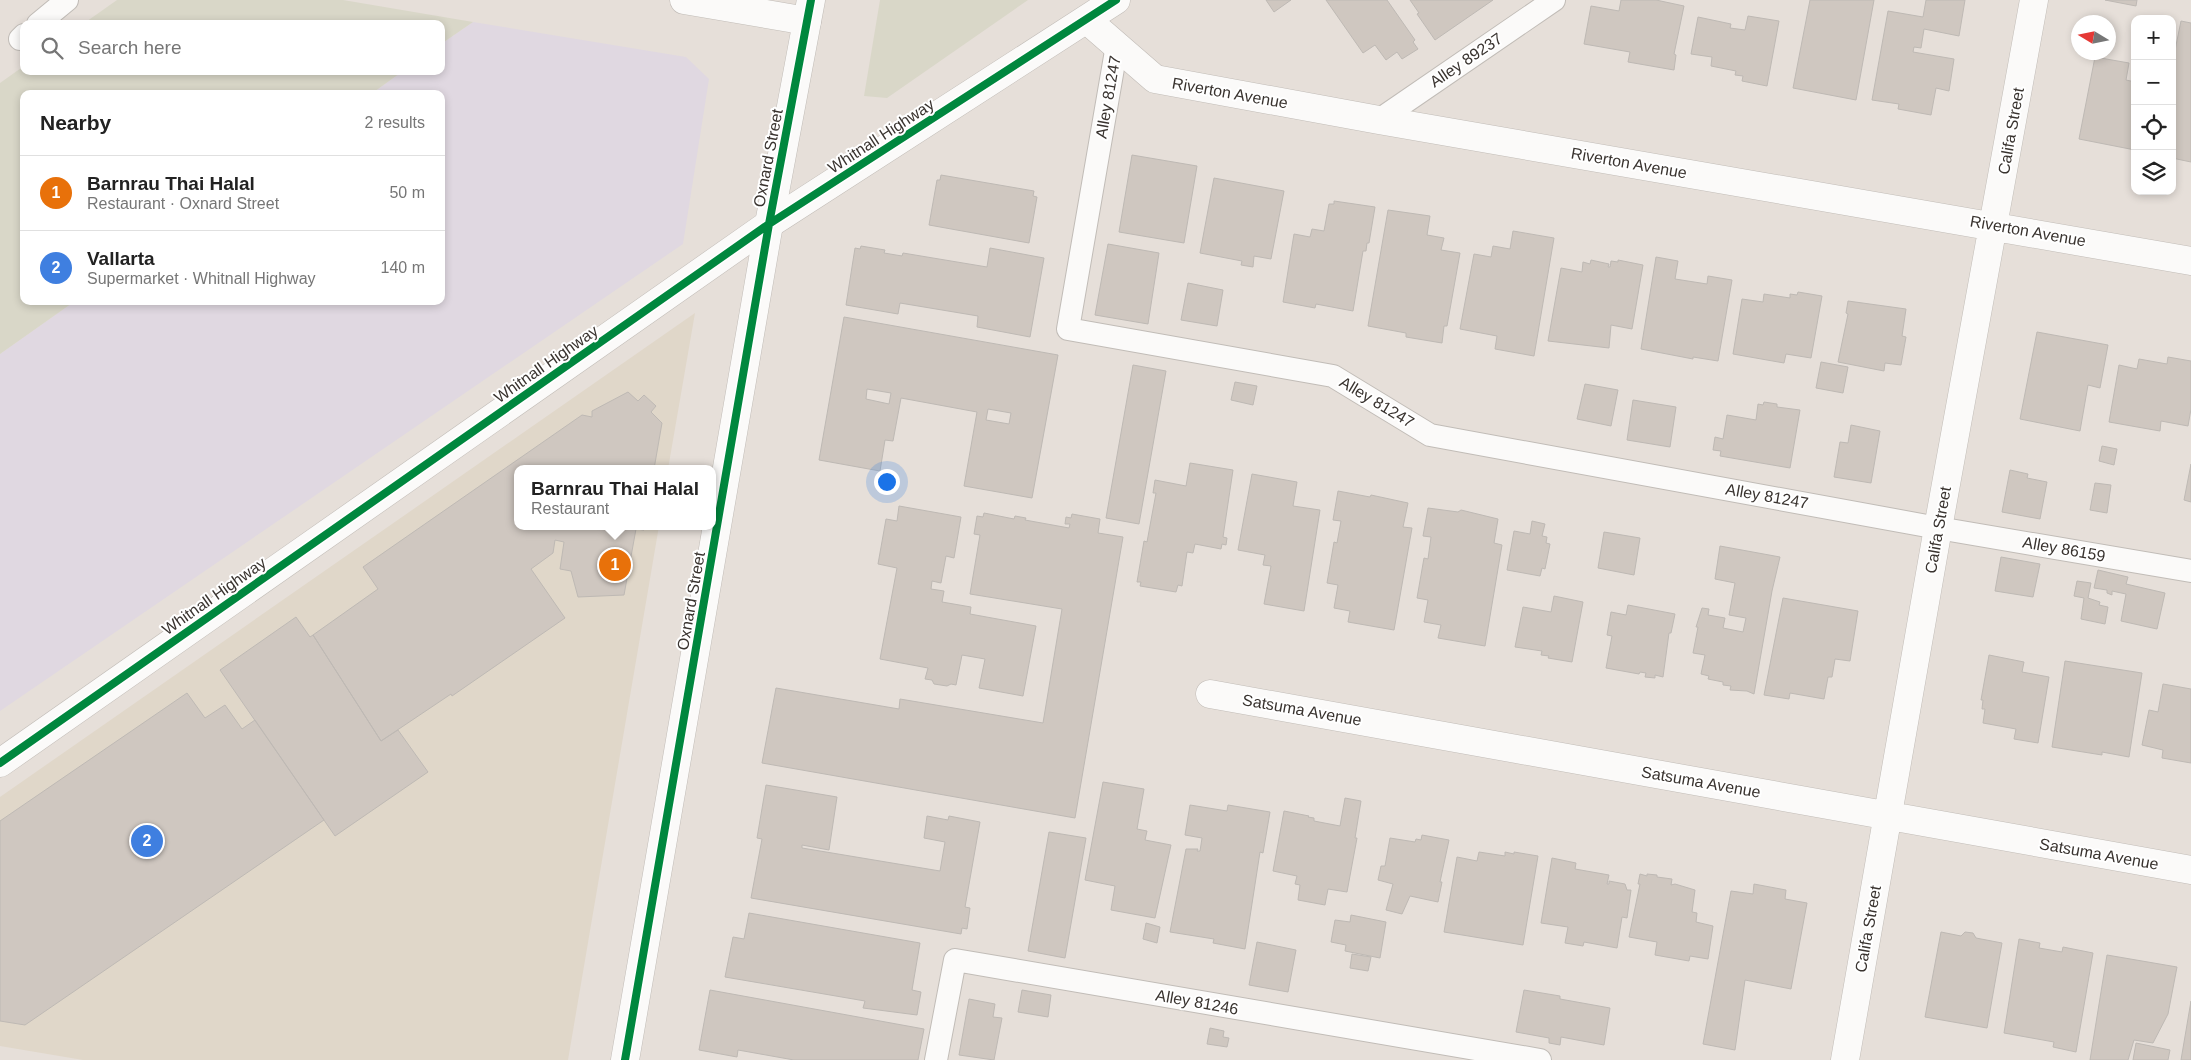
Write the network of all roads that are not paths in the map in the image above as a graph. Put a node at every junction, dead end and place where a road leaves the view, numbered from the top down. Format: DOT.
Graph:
graph roads {
  1 [pos="67,0"];
  2 [pos="684,0"];
  3 [pos="1116,0"];
  4 [pos="1554,0"];
  5 [pos="2034,0"];
  6 [pos="809,10"];
  7 [pos="43,20"];
  8 [pos="1087,20"];
  9 [pos="1117,45"];
  10 [pos="1379,120"];
  11 [pos="769,224"];
  12 [pos="1994,225"];
  13 [pos="2191,261"];
  14 [pos="1938,528"];
  15 [pos="2191,571"];
  16 [pos="1210,694"];
  17 [pos="0,762"];
  18 [pos="1888,816"];
  19 [pos="2191,870"];
  20 [pos="625,1060"];
  21 [pos="936,1060"];
  22 [pos="1540,1060"];
  23 [pos="1845,1060"];
  1 -- 7 [label="lane"];
  2 -- 6 [label="street"];
  3 -- 8 [label="street, Whitnall Highway"];
  4 -- 10 [label="lane, Alley 89237"];
  5 -- 12 [label="street, Califa Street"];
  6 -- 11 [label="street, Oxnard Street"];
  8 -- 9 [label="street, Riverton Avenue"];
  8 -- 11 [label="street, Whitnall Highway"];
  9 -- 10 [label="street, Riverton Avenue"];
  9 -- 14 [label="lane, Alley 81247"];
  10 -- 12 [label="street, Riverton Avenue"];
  11 -- 17 [label="street, Whitnall Highway"];
  11 -- 20 [label="street, Oxnard Street"];
  12 -- 13 [label="street, Riverton Avenue"];
  12 -- 14 [label="street, Califa Street"];
  14 -- 15 [label="lane, Alley 86159"];
  14 -- 18 [label="street, Califa Street"];
  16 -- 18 [label="street, Satsuma Avenue"];
  18 -- 19 [label="street, Satsuma Avenue"];
  18 -- 23 [label="street, Califa Street"];
  21 -- 22 [label="lane, Alley 81246"];
}
